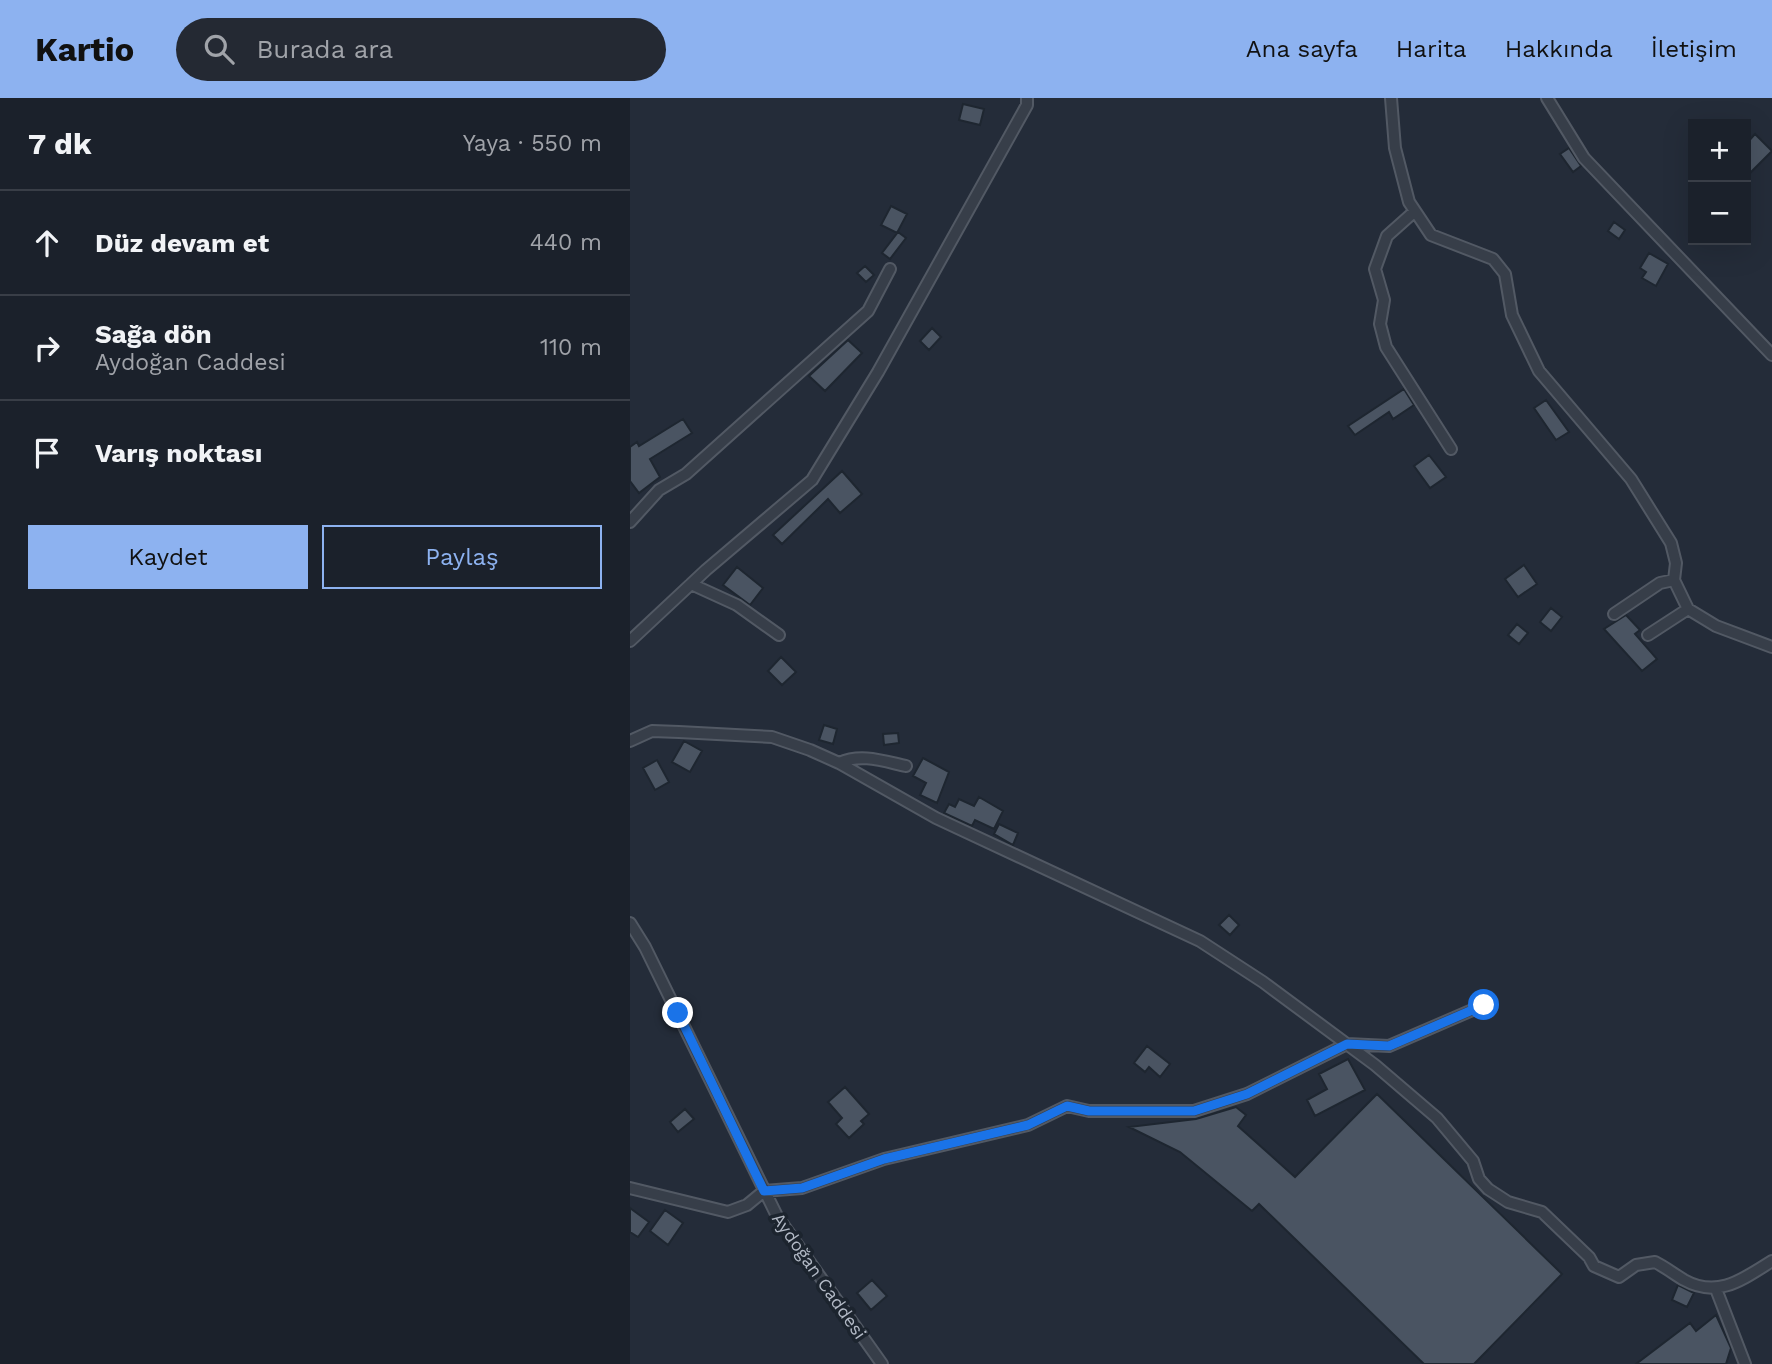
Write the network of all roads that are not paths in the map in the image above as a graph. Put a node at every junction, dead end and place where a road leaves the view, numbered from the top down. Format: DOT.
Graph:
graph roads {
  1 [pos="1027,98"];
  2 [pos="1391,98"];
  3 [pos="1547,98"];
  4 [pos="1415,211"];
  5 [pos="890,269"];
  6 [pos="1772,355"];
  7 [pos="1451,449"];
  8 [pos="630,522"];
  9 [pos="1674,580"];
  10 [pos="691,584"];
  11 [pos="1688,608"];
  12 [pos="1614,614"];
  13 [pos="779,635"];
  14 [pos="1648,635"];
  15 [pos="630,640"];
  16 [pos="1772,647"];
  17 [pos="630,741"];
  18 [pos="839,762"];
  19 [pos="906,766"];
  20 [pos="630,923"];
  21 [pos="1484,1005"];
  22 [pos="1347,1044"];
  23 [pos="630,1188"];
  24 [pos="764,1191"];
  25 [pos="1772,1262"];
  26 [pos="1716,1289"];
  27 [pos="881,1364"];
  28 [pos="1745,1364"];
  1 -- 10 [label="street"];
  2 -- 4 [label="street"];
  3 -- 6 [label="street"];
  4 -- 7 [label="street"];
  4 -- 9 [label="street"];
  5 -- 8 [label="street"];
  9 -- 11 [label="street"];
  9 -- 12 [label="street"];
  10 -- 13 [label="street"];
  10 -- 15 [label="street"];
  11 -- 14 [label="street"];
  11 -- 16 [label="street"];
  17 -- 18 [label="street"];
  18 -- 19 [label="street"];
  18 -- 22 [label="street"];
  20 -- 24 [label="street, Aydoğan Caddesi"];
  21 -- 22 [label="street"];
  22 -- 24 [label="street"];
  22 -- 26 [label="street"];
  23 -- 24 [label="street"];
  24 -- 27 [label="street, Aydoğan Caddesi"];
  25 -- 26 [label="street"];
  26 -- 28 [label="street"];
}
